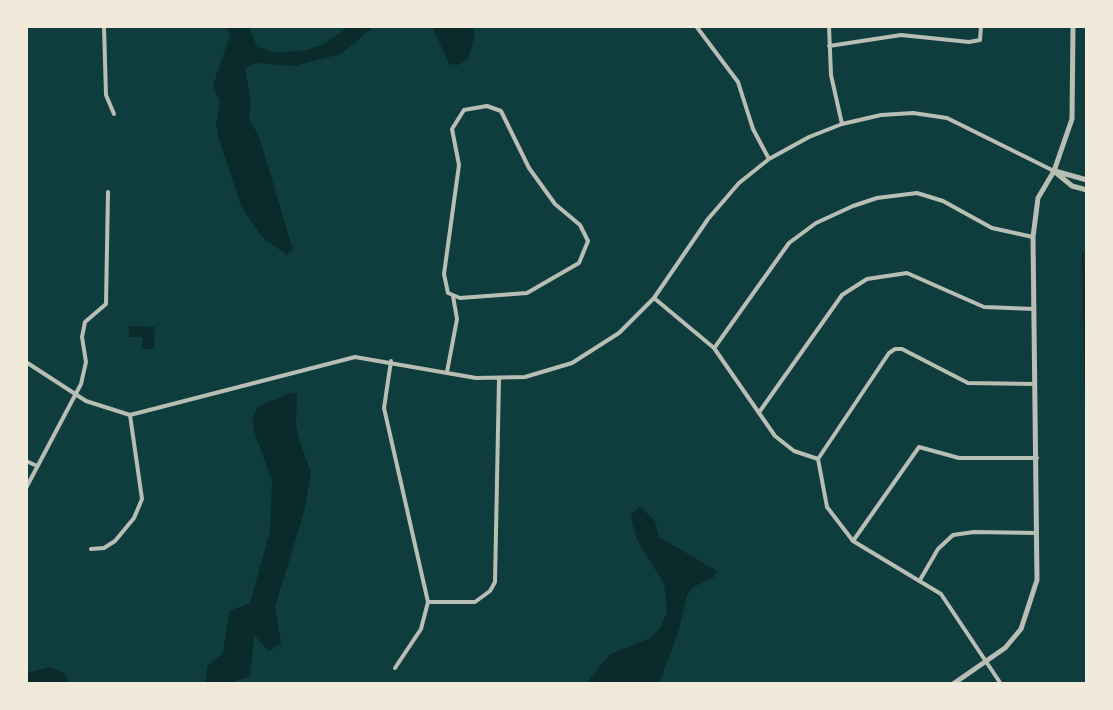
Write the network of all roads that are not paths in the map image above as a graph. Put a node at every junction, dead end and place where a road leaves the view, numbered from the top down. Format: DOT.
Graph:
graph roads {
  1 [pos="104,26"];
  2 [pos="696,26"];
  3 [pos="829,26"];
  4 [pos="902,26"];
  5 [pos="981,26"];
  6 [pos="1073,26"];
  7 [pos="901,35"];
  8 [pos="829,46"];
  9 [pos="114,114"];
  10 [pos="842,124"];
  11 [pos="769,159"];
  12 [pos="1054,171"];
  13 [pos="1087,180"];
  14 [pos="1087,190"];
  15 [pos="108,192"];
  16 [pos="1033,237"];
  17 [pos="453,296"];
  18 [pos="654,298"];
  19 [pos="1034,309"];
  20 [pos="714,348"];
  21 [pos="391,361"];
  22 [pos="26,362"];
  23 [pos="446,373"];
  24 [pos="499,379"];
  25 [pos="1035,384"];
  26 [pos="74,394"];
  27 [pos="760,411"];
  28 [pos="130,415"];
  29 [pos="1037,458"];
  30 [pos="818,459"];
  31 [pos="26,461"];
  32 [pos="37,466"];
  33 [pos="28,478"];
  34 [pos="26,488"];
  35 [pos="1037,533"];
  36 [pos="853,541"];
  37 [pos="91,549"];
  38 [pos="920,580"];
  39 [pos="428,602"];
  40 [pos="986,662"];
  41 [pos="395,668"];
  42 [pos="953,684"];
  43 [pos="1001,684"];
  1 -- 9 [label="street"];
  2 -- 11 [label="street"];
  3 -- 8 [label="street"];
  4 -- 7 [label="street"];
  5 -- 7 [label="street"];
  6 -- 12 [label="street"];
  7 -- 8 [label="street"];
  8 -- 10 [label="street"];
  10 -- 11 [label="street"];
  10 -- 12 [label="street"];
  11 -- 18 [label="street"];
  12 -- 13 [label="street"];
  12 -- 14 [label="street"];
  12 -- 16 [label="street"];
  15 -- 26 [label="street"];
  16 -- 19 [label="street"];
  16 -- 20 [label="street"];
  17 -- 17 [label="street"];
  17 -- 23 [label="street"];
  18 -- 20 [label="street"];
  18 -- 24 [label="street"];
  19 -- 25 [label="street"];
  19 -- 27 [label="street"];
  20 -- 27 [label="street"];
  21 -- 23 [label="street"];
  21 -- 28 [label="street"];
  21 -- 39 [label="street"];
  22 -- 26 [label="street"];
  23 -- 24 [label="street"];
  24 -- 39 [label="street"];
  25 -- 29 [label="street"];
  25 -- 30 [label="street"];
  26 -- 28 [label="street"];
  26 -- 32 [label="street"];
  27 -- 30 [label="street"];
  28 -- 37 [label="street"];
  29 -- 35 [label="street"];
  29 -- 36 [label="street"];
  30 -- 36 [label="street"];
  31 -- 32 [label="street"];
  32 -- 33 [label="street"];
  33 -- 34 [label="street"];
  35 -- 38 [label="street"];
  35 -- 40 [label="street"];
  36 -- 38 [label="street"];
  38 -- 40 [label="street"];
  39 -- 41 [label="street"];
  40 -- 42 [label="street"];
  40 -- 43 [label="street"];
}
